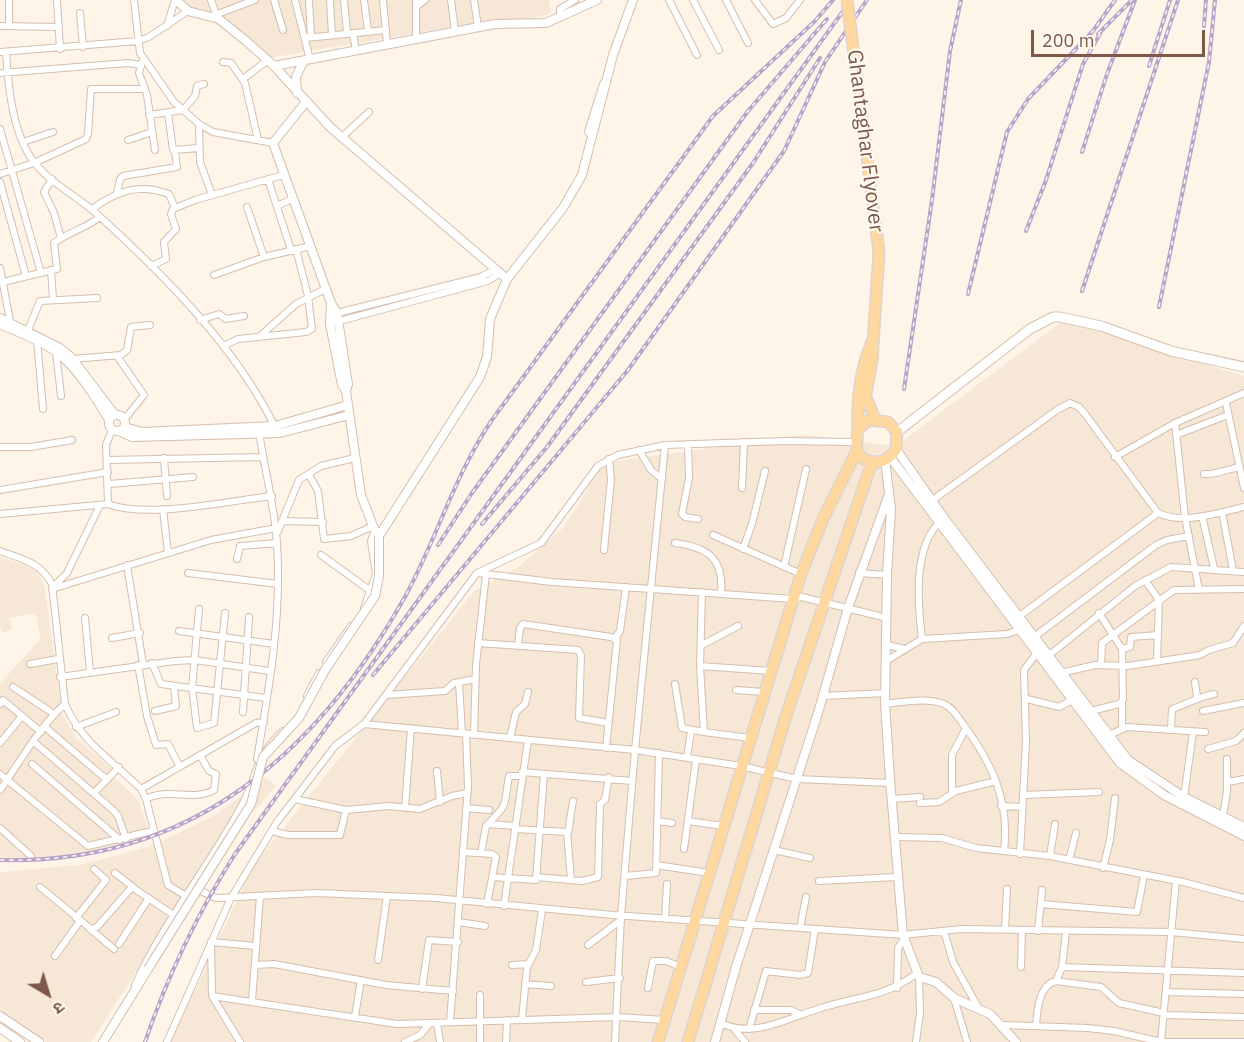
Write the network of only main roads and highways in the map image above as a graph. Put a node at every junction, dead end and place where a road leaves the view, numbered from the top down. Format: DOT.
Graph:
graph roads {
  1 [pos="847,0"];
  2 [pos="873,339"];
  3 [pos="1244,367"];
  4 [pos="866,395"];
  5 [pos="875,418"];
  6 [pos="860,426"];
  7 [pos="897,432"];
  8 [pos="856,446"];
  9 [pos="872,462"];
  10 [pos="658,1042"];
  11 [pos="688,1042"];
  1 -- 2 [label="main road, Ghantaghar Flyover, bridge"];
  2 -- 4 [label="main road"];
  2 -- 6 [label="main road"];
  3 -- 7 [label="main road"];
  4 -- 5 [label="main road"];
  4 -- 6 [label="main road"];
  5 -- 6 [label="main road"];
  5 -- 7 [label="main road"];
  6 -- 8 [label="main road"];
  7 -- 9 [label="main road"];
  8 -- 9 [label="main road"];
  8 -- 10 [label="main road"];
  9 -- 11 [label="main road"];
}
